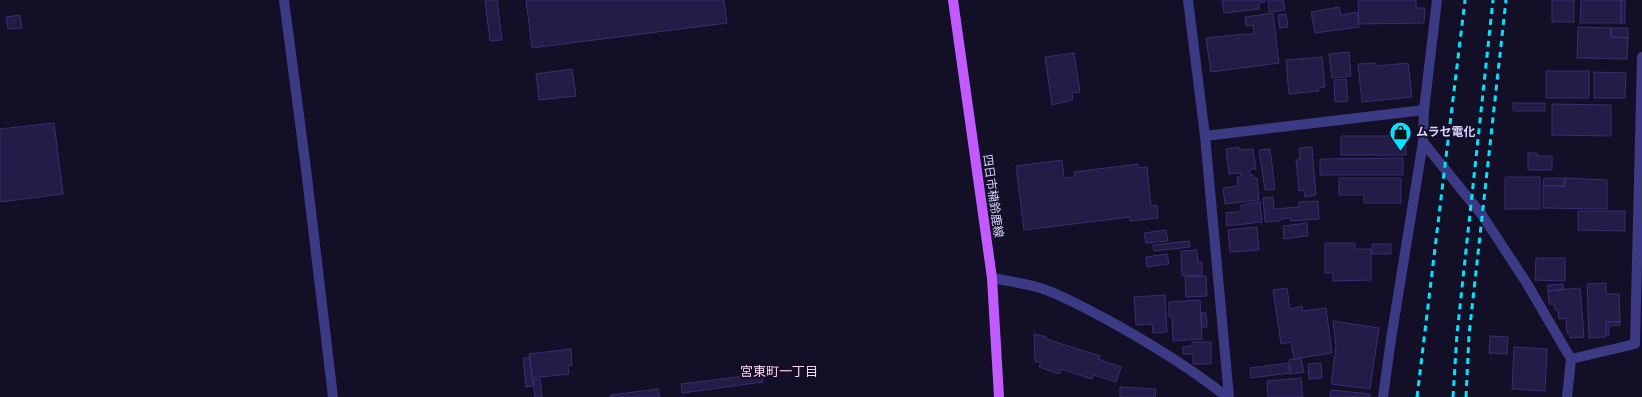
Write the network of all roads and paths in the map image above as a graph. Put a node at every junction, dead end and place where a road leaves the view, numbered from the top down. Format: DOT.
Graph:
graph roads {
  1 [pos="284,0"];
  2 [pos="953,0"];
  3 [pos="1188,0"];
  4 [pos="1437,0"];
  5 [pos="1642,57"];
  6 [pos="1424,110"];
  7 [pos="1205,136"];
  8 [pos="1423,142"];
  9 [pos="992,278"];
  10 [pos="1571,359"];
  11 [pos="333,397"];
  12 [pos="999,397"];
  13 [pos="1228,397"];
  14 [pos="1383,397"];
  15 [pos="1567,397"];
  1 -- 11 [label="street"];
  2 -- 9 [label="main road, 四日市楠鈴鹿線"];
  3 -- 7 [label="street"];
  4 -- 6 [label="street"];
  5 -- 10 [label="street"];
  6 -- 7 [label="street"];
  6 -- 8 [label="street"];
  7 -- 13 [label="street"];
  8 -- 10 [label="street"];
  8 -- 14 [label="street"];
  9 -- 12 [label="main road, 四日市楠鈴鹿線"];
  9 -- 13 [label="street"];
  10 -- 15 [label="street"];
}
